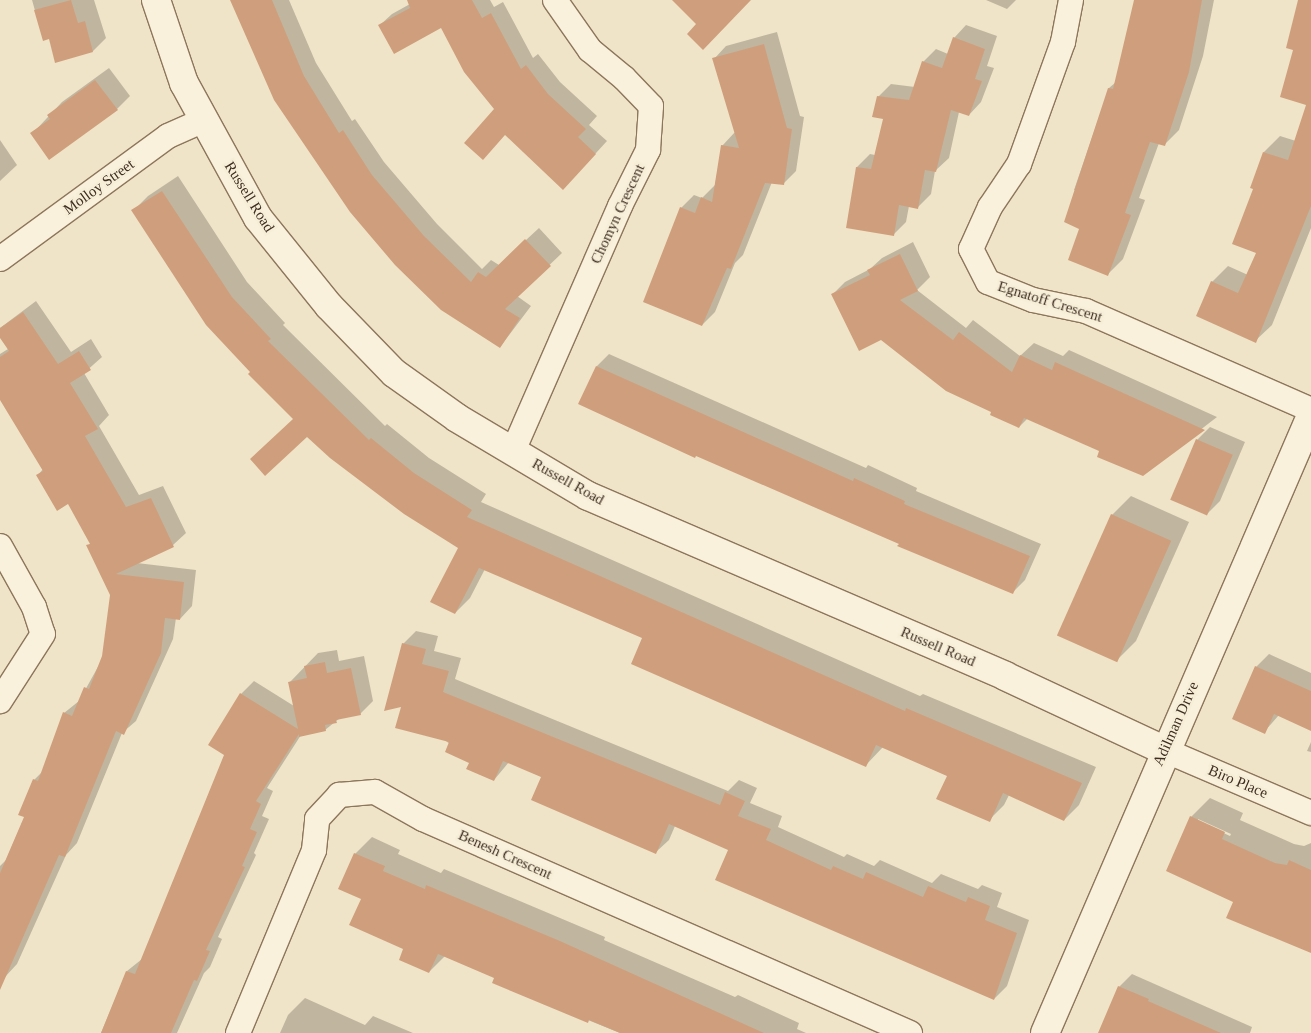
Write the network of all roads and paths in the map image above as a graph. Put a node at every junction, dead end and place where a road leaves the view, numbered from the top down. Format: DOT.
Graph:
graph roads {
  1 [pos="156,0"];
  2 [pos="555,0"];
  3 [pos="1071,0"];
  4 [pos="202,121"];
  5 [pos="0,259"];
  6 [pos="1311,410"];
  7 [pos="1311,416"];
  8 [pos="513,451"];
  9 [pos="0,546"];
  10 [pos="0,701"];
  11 [pos="1164,750"];
  12 [pos="1311,813"];
  13 [pos="238,1033"];
  14 [pos="910,1033"];
  15 [pos="1045,1033"];
  1 -- 4 [label="street, Russell Road"];
  2 -- 8 [label="street, Chomyn Crescent"];
  3 -- 6 [label="street, Egnatoff Crescent"];
  4 -- 5 [label="street, Molloy Street"];
  4 -- 8 [label="street, Russell Road"];
  7 -- 11 [label="street, Adilman Drive"];
  8 -- 11 [label="street, Russell Road"];
  9 -- 10 [label="street"];
  11 -- 12 [label="street, Biro Place"];
  11 -- 15 [label="street, Adilman Drive"];
  13 -- 14 [label="street, Benesh Crescent"];
}
